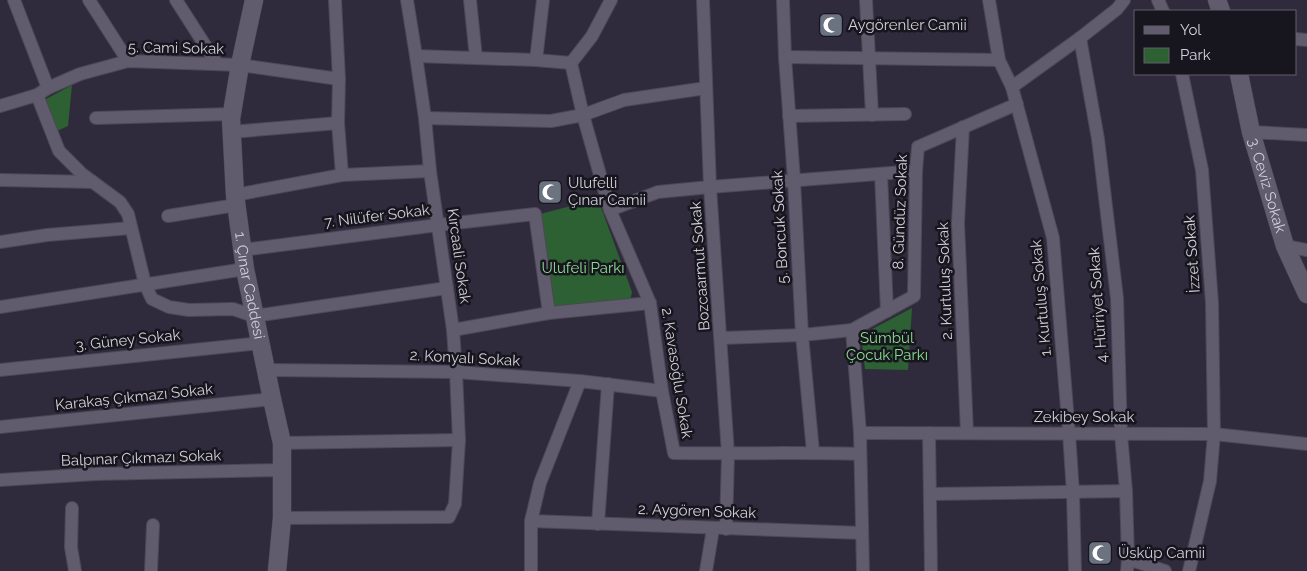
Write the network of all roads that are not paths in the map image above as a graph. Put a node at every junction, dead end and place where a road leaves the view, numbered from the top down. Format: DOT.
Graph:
graph roads {
  1 [pos="14,0"];
  2 [pos="89,0"];
  3 [pos="176,0"];
  4 [pos="254,0"];
  5 [pos="335,0"];
  6 [pos="407,0"];
  7 [pos="470,0"];
  8 [pos="543,0"];
  9 [pos="611,0"];
  10 [pos="703,0"];
  11 [pos="783,0"];
  12 [pos="866,0"];
  13 [pos="989,0"];
  14 [pos="1124,0"];
  15 [pos="1080,38"];
  16 [pos="416,56"];
  17 [pos="786,57"];
  18 [pos="476,58"];
  19 [pos="870,58"];
  20 [pos="536,60"];
  21 [pos="999,60"];
  22 [pos="128,61"];
  23 [pos="571,63"];
  24 [pos="216,64"];
  25 [pos="240,64"];
  26 [pos="1182,75"];
  27 [pos="1239,75"];
  28 [pos="339,79"];
  29 [pos="1012,87"];
  30 [pos="48,88"];
  31 [pos="706,88"];
  32 [pos="37,95"];
  33 [pos="1017,104"];
  34 [pos="0,106"];
  35 [pos="231,114"];
  36 [pos="905,114"];
  37 [pos="583,115"];
  38 [pos="872,115"];
  39 [pos="789,116"];
  40 [pos="96,118"];
  41 [pos="425,118"];
  42 [pos="338,123"];
  43 [pos="963,127"];
  44 [pos="232,132"];
  45 [pos="1251,132"];
  46 [pos="1307,135"];
  47 [pos="430,171"];
  48 [pos="916,171"];
  49 [pos="880,174"];
  50 [pos="342,175"];
  51 [pos="0,180"];
  52 [pos="794,180"];
  53 [pos="93,182"];
  54 [pos="710,186"];
  55 [pos="236,200"];
  56 [pos="610,210"];
  57 [pos="168,216"];
  58 [pos="438,225"];
  59 [pos="131,228"];
  60 [pos="0,242"];
  61 [pos="1285,246"];
  62 [pos="242,250"];
  63 [pos="1307,250"];
  64 [pos="245,269"];
  65 [pos="145,284"];
  66 [pos="447,288"];
  67 [pos="1307,294"];
  68 [pos="650,304"];
  69 [pos="0,307"];
  70 [pos="887,311"];
  71 [pos="550,313"];
  72 [pos="254,316"];
  73 [pos="453,330"];
  74 [pos="852,330"];
  75 [pos="802,335"];
  76 [pos="721,338"];
  77 [pos="260,343"];
  78 [pos="0,370"];
  79 [pos="267,370"];
  80 [pos="456,372"];
  81 [pos="580,381"];
  82 [pos="608,384"];
  83 [pos="662,391"];
  84 [pos="272,399"];
  85 [pos="0,427"];
  86 [pos="860,433"];
  87 [pos="929,433"];
  88 [pos="967,433"];
  89 [pos="1069,433"];
  90 [pos="1121,434"];
  91 [pos="1214,434"];
  92 [pos="458,440"];
  93 [pos="282,443"];
  94 [pos="1307,444"];
  95 [pos="813,452"];
  96 [pos="728,454"];
  97 [pos="860,454"];
  98 [pos="283,470"];
  99 [pos="0,480"];
  100 [pos="1126,491"];
  101 [pos="1073,493"];
  102 [pos="930,494"];
  103 [pos="72,508"];
  104 [pos="282,518"];
  105 [pos="531,521"];
  106 [pos="598,524"];
  107 [pos="153,525"];
  108 [pos="713,528"];
  109 [pos="726,529"];
  110 [pos="862,533"];
  111 [pos="1128,565"];
  112 [pos="75,571"];
  113 [pos="152,571"];
  114 [pos="278,571"];
  115 [pos="530,571"];
  116 [pos="706,571"];
  117 [pos="863,571"];
  118 [pos="931,571"];
  119 [pos="1075,571"];
  120 [pos="1165,571"];
  121 [pos="1189,571"];
  1 -- 30 [label="street"];
  2 -- 22 [label="street"];
  3 -- 24 [label="street"];
  4 -- 25 [label="main road, 1. Çınar Caddesi"];
  5 -- 28 [label="street"];
  6 -- 16 [label="street, Kırcaali Sokak"];
  7 -- 18 [label="street"];
  8 -- 20 [label="street"];
  9 -- 23 [label="street"];
  10 -- 31 [label="street, Bozcaarmut Sokak"];
  11 -- 17 [label="street, 5. Boncuk Sokak"];
  12 -- 19 [label="street"];
  13 -- 21 [label="street, 1. Kurtuluş Sokak"];
  14 -- 15 [label="street"];
  15 -- 29 [label="street"];
  15 -- 90 [label="street, 4. Hürriyet Sokak"];
  16 -- 18 [label="street"];
  16 -- 41 [label="street, Kırcaali Sokak"];
  17 -- 19 [label="street"];
  17 -- 39 [label="street, 5. Boncuk Sokak"];
  18 -- 20 [label="street"];
  19 -- 21 [label="street"];
  19 -- 38 [label="street"];
  20 -- 23 [label="street"];
  21 -- 29 [label="street, 1. Kurtuluş Sokak"];
  22 -- 24 [label="street, 5. Cami Sokak"];
  22 -- 30 [label="street, 5. Cami Sokak"];
  23 -- 37 [label="street, 2. Kavasoğlu Sokak"];
  24 -- 25 [label="street, 5. Cami Sokak"];
  25 -- 28 [label="street, 5. Cami Sokak"];
  25 -- 35 [label="main road, 1. Çınar Caddesi"];
  26 -- 91 [label="street, İzzet Sokak"];
  27 -- 45 [label="main road, 3. Ceviz Sokak"];
  28 -- 42 [label="street"];
  29 -- 33 [label="street, 1. Kurtuluş Sokak"];
  30 -- 32 [label="street, 5. Cami Sokak"];
  31 -- 37 [label="street"];
  31 -- 54 [label="street, Bozcaarmut Sokak"];
  32 -- 34 [label="street, 5. Cami Sokak"];
  32 -- 53 [label="street"];
  33 -- 43 [label="street, 8. Gündüz Sokak"];
  33 -- 89 [label="street, 1. Kurtuluş Sokak"];
  35 -- 40 [label="street"];
  35 -- 44 [label="main road, 1. Çınar Caddesi"];
  36 -- 38 [label="street"];
  37 -- 41 [label="street"];
  37 -- 56 [label="street, 2. Kavasoğlu Sokak"];
  38 -- 39 [label="street"];
  39 -- 52 [label="street, 5. Boncuk Sokak"];
  41 -- 47 [label="street, Kırcaali Sokak"];
  42 -- 44 [label="street"];
  42 -- 50 [label="street"];
  43 -- 48 [label="street, 8. Gündüz Sokak"];
  43 -- 88 [label="street, 2. Kurtuluş Sokak"];
  44 -- 55 [label="main road, 1. Çınar Caddesi"];
  45 -- 46 [label="street"];
  45 -- 61 [label="main road, 3. Ceviz Sokak"];
  47 -- 50 [label="street"];
  47 -- 58 [label="street, Kırcaali Sokak"];
  48 -- 49 [label="street"];
  48 -- 70 [label="street, 8. Gündüz Sokak"];
  49 -- 52 [label="street"];
  49 -- 70 [label="street"];
  50 -- 55 [label="street"];
  51 -- 53 [label="street"];
  52 -- 54 [label="street"];
  52 -- 75 [label="street, 5. Boncuk Sokak"];
  53 -- 59 [label="street"];
  54 -- 56 [label="street"];
  54 -- 76 [label="street, Bozcaarmut Sokak"];
  55 -- 57 [label="street"];
  55 -- 62 [label="main road, 1. Çınar Caddesi"];
  56 -- 68 [label="street, 2. Kavasoğlu Sokak"];
  58 -- 62 [label="street, 7. Nilüfer Sokak"];
  58 -- 66 [label="street, Kırcaali Sokak"];
  58 -- 71 [label="street, 7. Nilüfer Sokak"];
  59 -- 60 [label="street"];
  59 -- 65 [label="street"];
  61 -- 63 [label="street"];
  61 -- 67 [label="main road, 3. Ceviz Sokak"];
  62 -- 64 [label="main road, 1. Çınar Caddesi"];
  64 -- 65 [label="street"];
  64 -- 72 [label="main road, 1. Çınar Caddesi"];
  65 -- 69 [label="street"];
  65 -- 72 [label="street"];
  66 -- 72 [label="street"];
  66 -- 73 [label="street, Kırcaali Sokak"];
  68 -- 71 [label="street"];
  68 -- 83 [label="street, 2. Kavasoğlu Sokak"];
  70 -- 74 [label="street"];
  71 -- 73 [label="street"];
  72 -- 77 [label="main road, 1. Çınar Caddesi"];
  73 -- 80 [label="street, Kırcaali Sokak"];
  74 -- 75 [label="street"];
  74 -- 86 [label="street"];
  75 -- 76 [label="street"];
  75 -- 95 [label="street, 5. Boncuk Sokak"];
  76 -- 96 [label="street, Bozcaarmut Sokak"];
  77 -- 78 [label="street, 3. Güney Sokak"];
  77 -- 79 [label="main road, 1. Çınar Caddesi"];
  79 -- 80 [label="street, 2. Konyalı Sokak"];
  79 -- 84 [label="main road, 1. Çınar Caddesi"];
  80 -- 81 [label="street, 2. Konyalı Sokak"];
  80 -- 92 [label="street, Kırcaali Sokak"];
  81 -- 82 [label="street, 2. Konyalı Sokak"];
  81 -- 105 [label="street"];
  82 -- 83 [label="street, 2. Konyalı Sokak"];
  82 -- 106 [label="street"];
  83 -- 96 [label="street, 2. Kavasoğlu Sokak"];
  84 -- 85 [label="street, Karakaş Çıkmazı Sokak"];
  84 -- 93 [label="main road, 1. Çınar Caddesi"];
  86 -- 87 [label="street, Zekibey Sokak"];
  86 -- 97 [label="street"];
  87 -- 88 [label="street, Zekibey Sokak"];
  87 -- 102 [label="street"];
  88 -- 89 [label="street, Zekibey Sokak"];
  89 -- 90 [label="street, Zekibey Sokak"];
  89 -- 101 [label="street, 1. Kurtuluş Sokak"];
  90 -- 91 [label="street, Zekibey Sokak"];
  90 -- 100 [label="street, 4. Hürriyet Sokak"];
  91 -- 94 [label="street, Zekibey Sokak"];
  91 -- 121 [label="street, İzzet Sokak"];
  92 -- 93 [label="street"];
  92 -- 104 [label="street, Kırcaali Sokak"];
  93 -- 98 [label="main road, 1. Çınar Caddesi"];
  95 -- 96 [label="street"];
  95 -- 97 [label="street"];
  96 -- 109 [label="street, Bozcaarmut Sokak"];
  97 -- 110 [label="street"];
  98 -- 99 [label="street, Balpınar Çıkmazı Sokak"];
  98 -- 104 [label="main road, 1. Çınar Caddesi"];
  100 -- 101 [label="street"];
  100 -- 111 [label="street, 4. Hürriyet Sokak"];
  101 -- 102 [label="street"];
  101 -- 119 [label="street, 1. Kurtuluş Sokak"];
  102 -- 118 [label="street"];
  103 -- 112 [label="street"];
  104 -- 114 [label="main road, 1. Çınar Caddesi"];
  105 -- 106 [label="street, 2. Aygören Sokak"];
  105 -- 115 [label="street"];
  106 -- 108 [label="street, 2. Aygören Sokak"];
  107 -- 113 [label="street"];
  108 -- 109 [label="street, 2. Aygören Sokak"];
  108 -- 116 [label="street"];
  109 -- 110 [label="street, 2. Aygören Sokak"];
  110 -- 117 [label="street"];
  111 -- 120 [label="street"];
}
